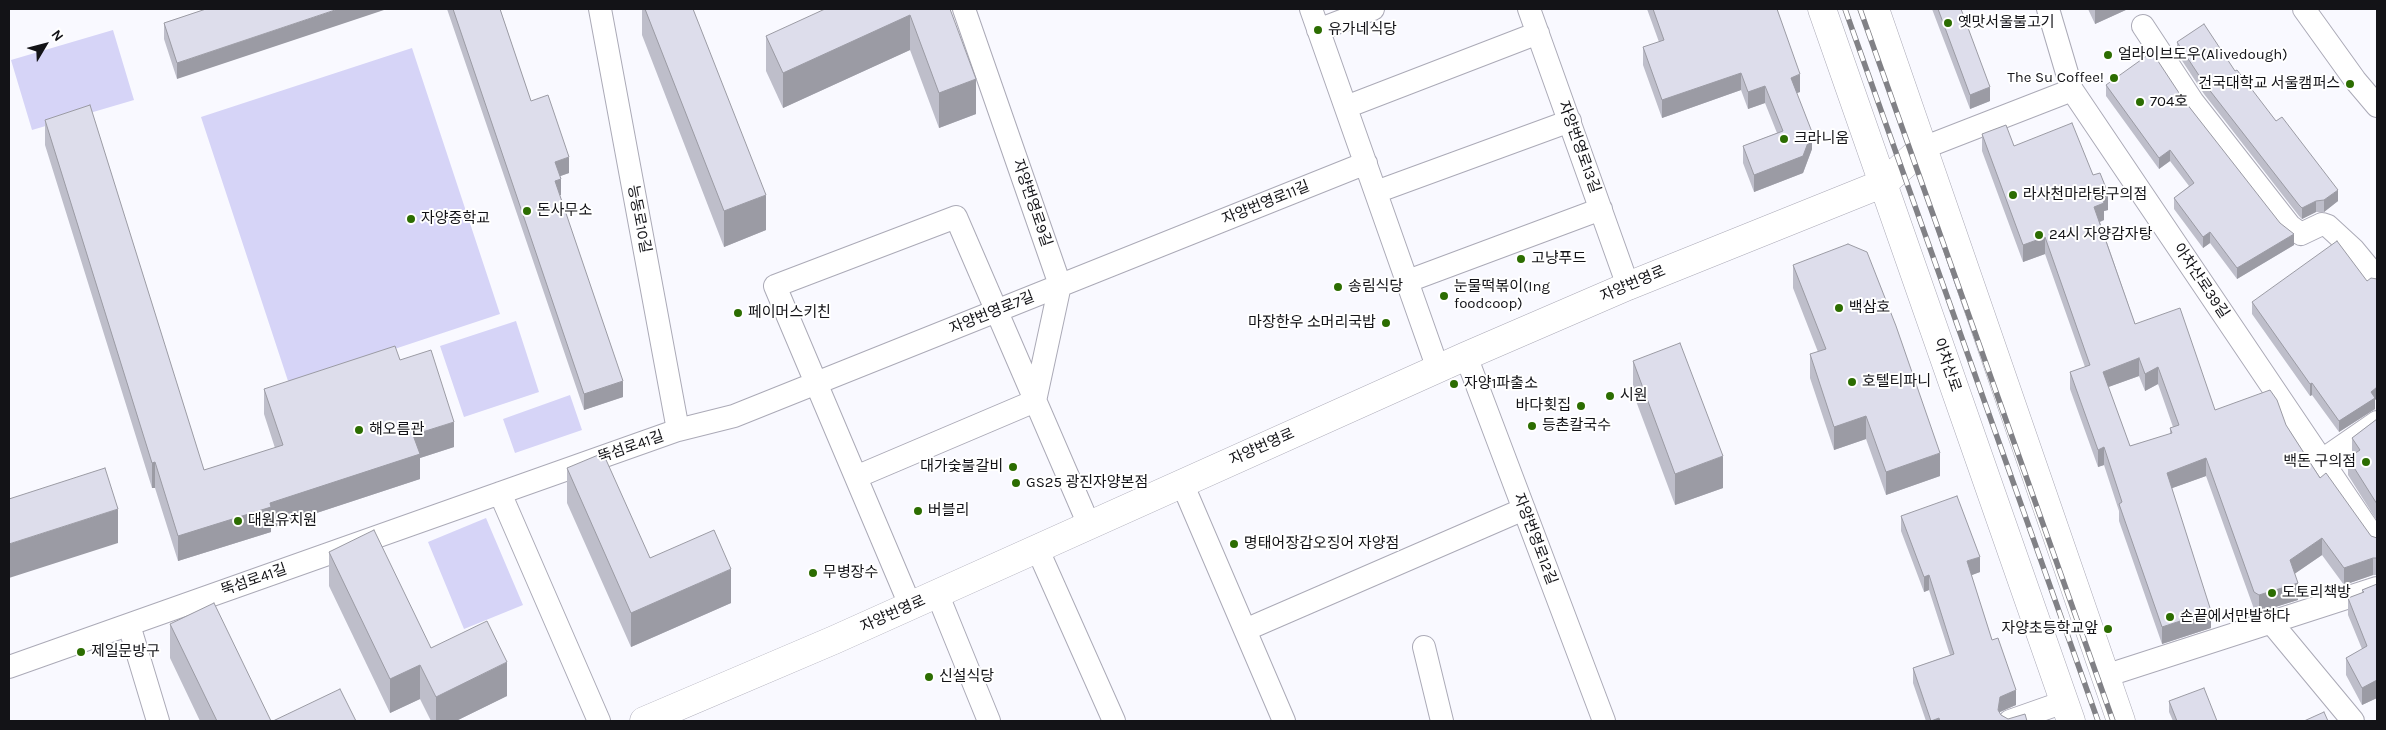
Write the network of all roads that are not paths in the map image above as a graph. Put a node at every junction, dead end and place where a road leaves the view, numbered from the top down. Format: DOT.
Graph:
graph roads {
  1 [pos="600,9"];
  2 [pos="964,9"];
  3 [pos="1310,9"];
  4 [pos="1373,9"];
  5 [pos="1529,9"];
  6 [pos="1822,9"];
  7 [pos="1875,9"];
  8 [pos="2048,9"];
  9 [pos="2304,9"];
  10 [pos="2143,26"];
  11 [pos="1318,30"];
  12 [pos="1538,33"];
  13 [pos="2072,90"];
  14 [pos="2377,106"];
  15 [pos="1346,107"];
  16 [pos="1570,121"];
  17 [pos="1923,148"];
  18 [pos="1366,163"];
  19 [pos="1884,183"];
  20 [pos="1376,192"];
  21 [pos="1601,209"];
  22 [pos="1167,242"];
  23 [pos="2377,278"];
  24 [pos="1408,281"];
  25 [pos="1060,285"];
  26 [pos="1628,286"];
  27 [pos="996,311"];
  28 [pos="1466,356"];
  29 [pos="1438,369"];
  30 [pos="816,383"];
  31 [pos="1035,401"];
  32 [pos="2377,422"];
  33 [pos="678,430"];
  34 [pos="2322,460"];
  35 [pos="856,477"];
  36 [pos="1182,483"];
  37 [pos="500,493"];
  38 [pos="1524,510"];
  39 [pos="1089,525"];
  40 [pos="2377,542"];
  41 [pos="1037,548"];
  42 [pos="2377,588"];
  43 [pos="938,593"];
  44 [pos="910,606"];
  45 [pos="2270,621"];
  46 [pos="129,625"];
  47 [pos="1245,630"];
  48 [pos="1424,647"];
  49 [pos="9,667"];
  50 [pos="2105,676"];
  51 [pos="2067,712"];
  52 [pos="158,721"];
  53 [pos="599,721"];
  54 [pos="644,721"];
  55 [pos="990,721"];
  56 [pos="1114,721"];
  57 [pos="1284,721"];
  58 [pos="1442,721"];
  59 [pos="1604,721"];
  60 [pos="2010,721"];
  61 [pos="2121,721"];
  62 [pos="2353,721"];
  1 -- 33 [label="street, 능동로10길"];
  2 -- 25 [label="street, 자양번영로9길"];
  3 -- 11 [label="street"];
  4 -- 11 [label="street"];
  5 -- 12 [label="street, 자양번영로13길"];
  6 -- 19 [label="main road, 아차산로"];
  7 -- 17 [label="main road"];
  8 -- 13 [label="street, 아차산로39길"];
  9 -- 14 [label="street"];
  10 -- 23 [label="street"];
  11 -- 15 [label="street"];
  12 -- 15 [label="street"];
  12 -- 16 [label="street, 자양번영로13길"];
  13 -- 17 [label="street"];
  13 -- 34 [label="street, 아차산로39길"];
  15 -- 18 [label="street"];
  16 -- 20 [label="street"];
  16 -- 21 [label="street, 자양번영로13길"];
  17 -- 19 [label="main road, 자양번영로"];
  17 -- 50 [label="main road"];
  18 -- 20 [label="street"];
  18 -- 22 [label="street, 자양번영로11길"];
  19 -- 26 [label="main road, 자양번영로"];
  19 -- 51 [label="main road, 아차산로"];
  20 -- 24 [label="street"];
  21 -- 24 [label="street"];
  21 -- 26 [label="street, 자양번영로13길"];
  22 -- 25 [label="street, 자양번영로7길"];
  24 -- 29 [label="street"];
  25 -- 27 [label="street, 자양번영로7길"];
  25 -- 31 [label="street"];
  26 -- 28 [label="main road, 자양번영로"];
  27 -- 30 [label="street, 자양번영로7길"];
  27 -- 30 [label="street"];
  27 -- 31 [label="street"];
  28 -- 29 [label="main road, 자양번영로"];
  28 -- 38 [label="street, 자양번영로12길"];
  29 -- 36 [label="main road, 자양번영로"];
  30 -- 33 [label="street, 자양번영로7길"];
  30 -- 35 [label="street"];
  31 -- 35 [label="street"];
  31 -- 39 [label="street"];
  32 -- 34 [label="street"];
  33 -- 37 [label="street, 뚝섬로41길"];
  34 -- 40 [label="street, 아차산로39길"];
  35 -- 44 [label="street"];
  36 -- 39 [label="main road, 자양번영로"];
  36 -- 47 [label="street"];
  37 -- 46 [label="street, 뚝섬로41길"];
  37 -- 53 [label="street"];
  38 -- 47 [label="street"];
  38 -- 59 [label="street, 자양번영로12길"];
  39 -- 41 [label="main road, 자양번영로"];
  41 -- 43 [label="main road, 자양번영로"];
  41 -- 56 [label="street"];
  42 -- 45 [label="street"];
  43 -- 44 [label="main road, 자양번영로"];
  43 -- 55 [label="street"];
  44 -- 54 [label="main road, 자양번영로"];
  45 -- 50 [label="street"];
  45 -- 62 [label="street"];
  46 -- 49 [label="street, 뚝섬로41길"];
  46 -- 52 [label="street"];
  47 -- 57 [label="street"];
  48 -- 58 [label="street"];
  50 -- 61 [label="main road"];
  51 -- 60 [label="street"];
}
